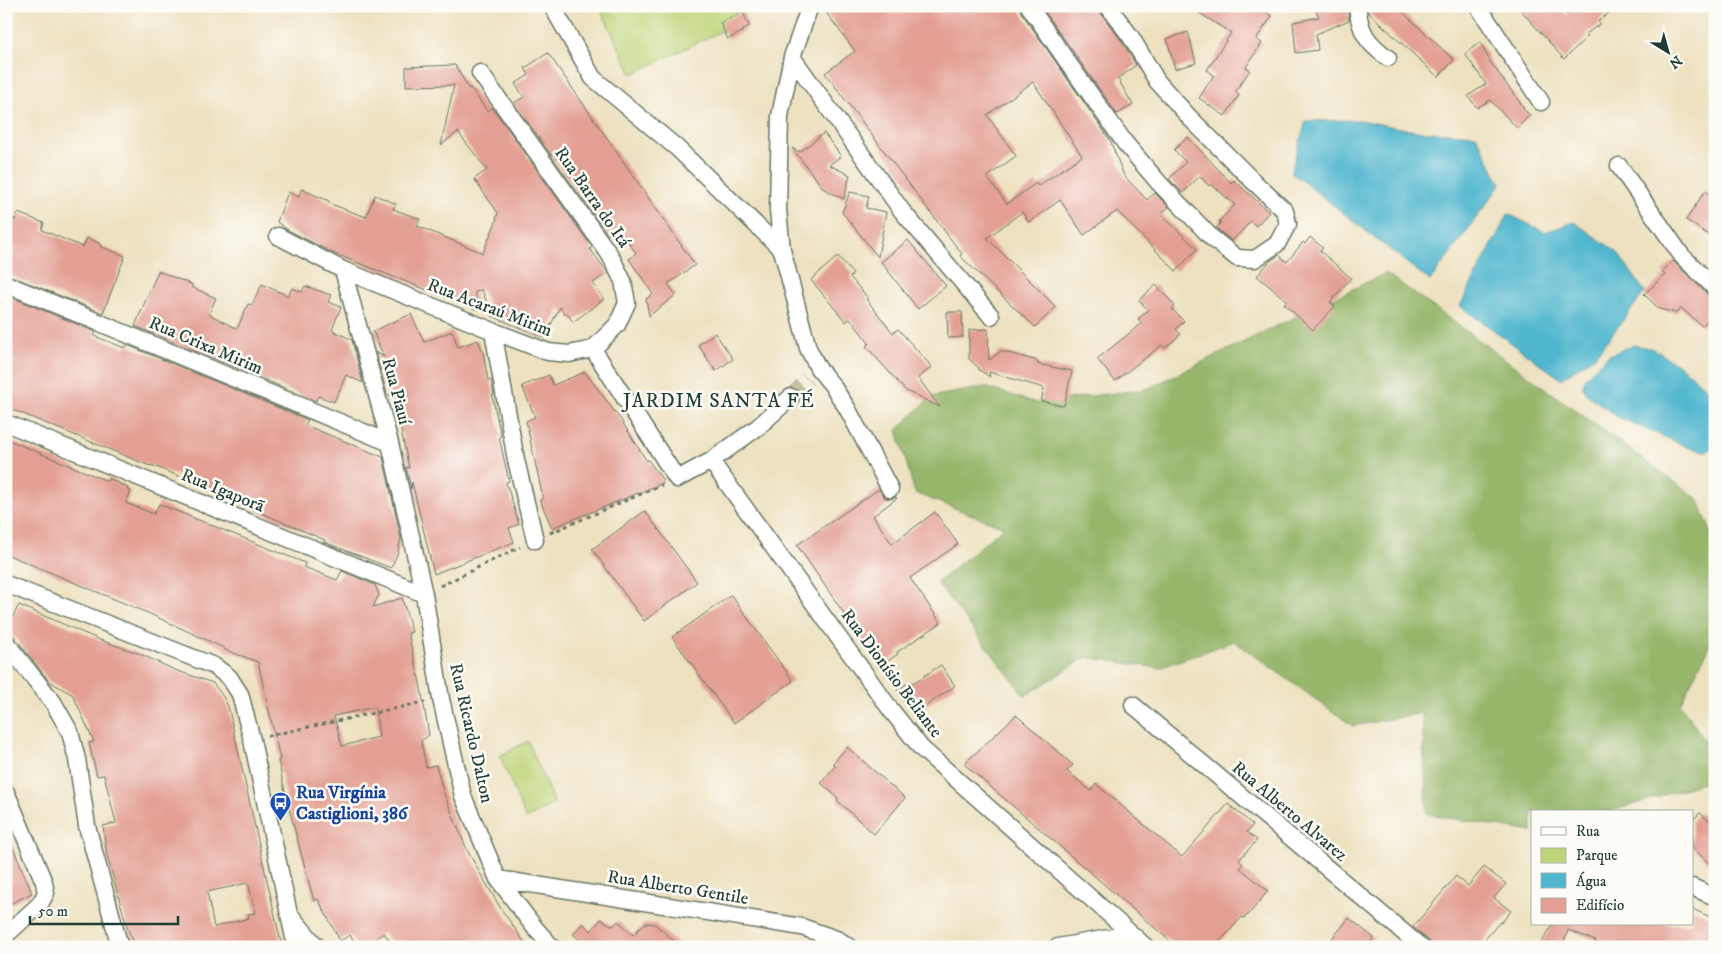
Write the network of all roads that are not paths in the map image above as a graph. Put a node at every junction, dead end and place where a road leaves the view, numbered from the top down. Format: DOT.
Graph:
graph roads {
  1 [pos="552,6"];
  2 [pos="810,6"];
  3 [pos="1029,6"];
  4 [pos="1108,6"];
  5 [pos="1357,6"];
  6 [pos="1478,6"];
  7 [pos="792,57"];
  8 [pos="1388,58"];
  9 [pos="480,73"];
  10 [pos="1541,102"];
  11 [pos="1619,166"];
  12 [pos="278,236"];
  13 [pos="782,250"];
  14 [pos="343,270"];
  15 [pos="6,284"];
  16 [pos="1715,288"];
  17 [pos="991,316"];
  18 [pos="493,331"];
  19 [pos="594,349"];
  20 [pos="791,397"];
  21 [pos="6,423"];
  22 [pos="390,443"];
  23 [pos="711,461"];
  24 [pos="890,488"];
  25 [pos="534,540"];
  26 [pos="6,584"];
  27 [pos="424,594"];
  28 [pos="6,643"];
  29 [pos="1134,705"];
  30 [pos="6,792"];
  31 [pos="498,878"];
  32 [pos="1694,889"];
  33 [pos="1715,897"];
  34 [pos="290,915"];
  35 [pos="1131,934"];
  36 [pos="6,935"];
  37 [pos="120,947"];
  38 [pos="296,947"];
  39 [pos="317,947"];
  40 [pos="552,947"];
  41 [pos="848,947"];
  42 [pos="1058,947"];
  43 [pos="1146,947"];
  44 [pos="1420,947"];
  1 -- 13 [label="street"];
  2 -- 7 [label="street"];
  3 -- 4 [label="street"];
  5 -- 8 [label="street"];
  6 -- 10 [label="street"];
  7 -- 13 [label="street"];
  7 -- 17 [label="street"];
  9 -- 19 [label="street, Rua Barra do Itá"];
  11 -- 16 [label="street"];
  12 -- 14 [label="street"];
  13 -- 24 [label="street"];
  14 -- 18 [label="street, Rua Acaraú Mirim"];
  14 -- 22 [label="street, Rua Piauí"];
  15 -- 22 [label="street, Rua Crixa Mirim"];
  18 -- 19 [label="street, Rua Acaraú Mirim"];
  18 -- 25 [label="street"];
  19 -- 23 [label="street"];
  20 -- 23 [label="street"];
  21 -- 27 [label="street, Rua Igaporã"];
  22 -- 27 [label="street, Rua Piauí"];
  23 -- 35 [label="street, Rua Dionísio Beliante"];
  26 -- 34 [label="street"];
  27 -- 31 [label="street, Rua Ricardo Dalton"];
  28 -- 37 [label="street"];
  29 -- 44 [label="street, Rua Alberto Alvarez"];
  30 -- 36 [label="street"];
  31 -- 40 [label="street, Rua Ricardo Dalton"];
  31 -- 41 [label="street, Rua Alberto Gentile"];
  32 -- 33 [label="street"];
  34 -- 38 [label="street"];
  34 -- 39 [label="street"];
  35 -- 42 [label="street"];
  35 -- 43 [label="street, Rua Dionísio Beliante"];
}
